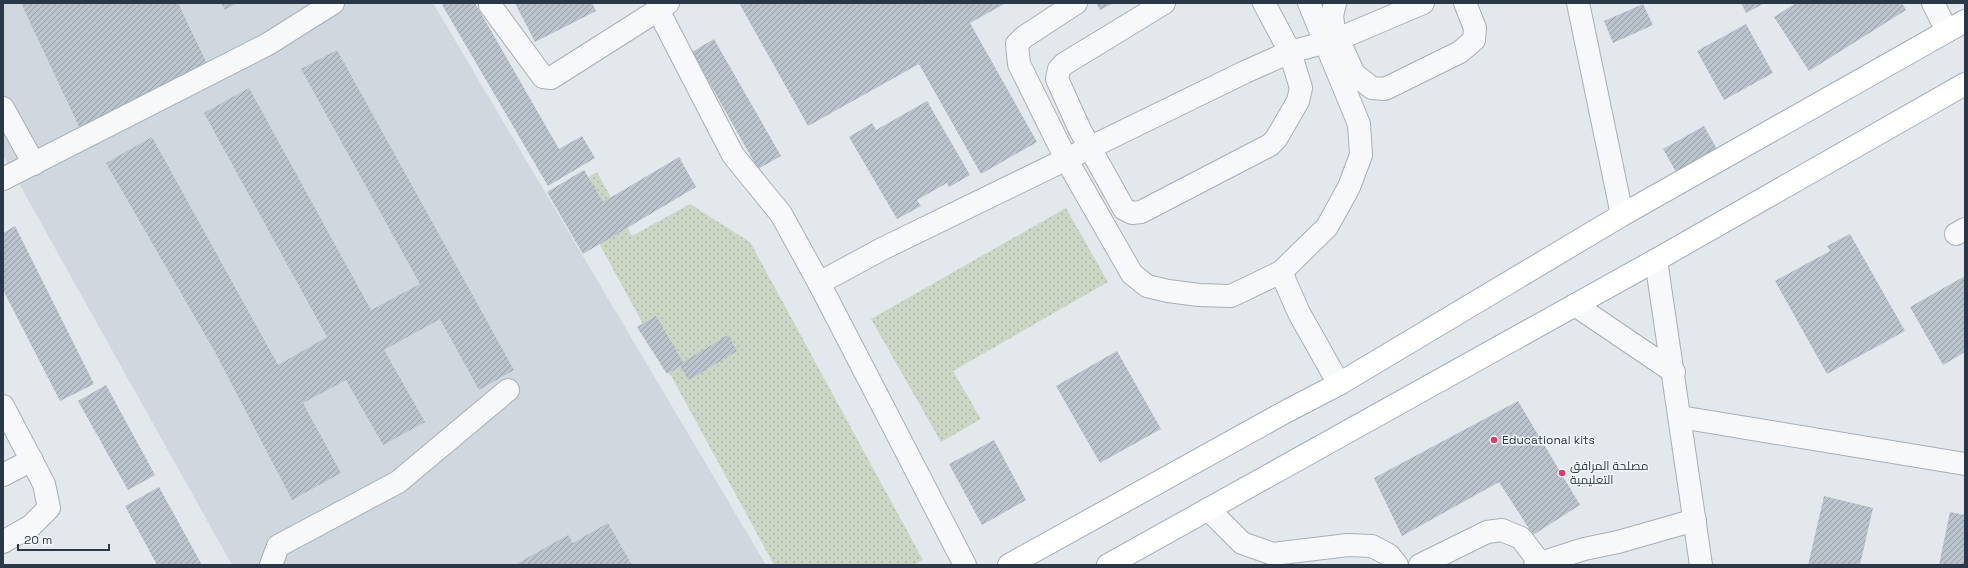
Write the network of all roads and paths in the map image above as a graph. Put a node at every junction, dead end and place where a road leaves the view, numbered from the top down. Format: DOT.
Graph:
graph roads {
  1 [pos="333,3"];
  2 [pos="1076,3"];
  3 [pos="1164,3"];
  4 [pos="1264,3"];
  5 [pos="1309,3"];
  6 [pos="1335,3"];
  7 [pos="1423,3"];
  8 [pos="1465,3"];
  9 [pos="1578,3"];
  10 [pos="1933,3"];
  11 [pos="490,5"];
  12 [pos="663,7"];
  13 [pos="1956,26"];
  14 [pos="1332,41"];
  15 [pos="1290,52"];
  16 [pos="1965,84"];
  17 [pos="3,108"];
  18 [pos="1090,147"];
  19 [pos="1066,159"];
  20 [pos="34,164"];
  21 [pos="3,179"];
  22 [pos="1622,215"];
  23 [pos="1656,260"];
  24 [pos="1281,272"];
  25 [pos="819,283"];
  26 [pos="1575,305"];
  27 [pos="1674,372"];
  28 [pos="1339,384"];
  29 [pos="508,390"];
  30 [pos="3,406"];
  31 [pos="1680,417"];
  32 [pos="32,460"];
  33 [pos="1965,464"];
  34 [pos="3,474"];
  35 [pos="1208,509"];
  36 [pos="1695,520"];
  37 [pos="3,542"];
  38 [pos="1537,564"];
  39 [pos="271,565"];
  40 [pos="965,565"];
  41 [pos="1009,565"];
  42 [pos="1108,565"];
  43 [pos="1397,565"];
  44 [pos="1420,565"];
  45 [pos="1701,565"];
  1 -- 20 [label="street"];
  2 -- 19 [label="street"];
  3 -- 18 [label="street"];
  4 -- 15 [label="street"];
  5 -- 14 [label="street"];
  6 -- 14 [label="street"];
  7 -- 14 [label="street"];
  8 -- 14 [label="street"];
  9 -- 22 [label="street"];
  10 -- 13 [label="street"];
  11 -- 12 [label="street"];
  12 -- 25 [label="street"];
  13 -- 22 [label="main road"];
  14 -- 15 [label="street"];
  14 -- 24 [label="street"];
  15 -- 18 [label="street"];
  15 -- 18 [label="street"];
  16 -- 23 [label="main road"];
  17 -- 20 [label="street"];
  18 -- 19 [label="street"];
  19 -- 24 [label="street"];
  19 -- 25 [label="street"];
  20 -- 21 [label="street"];
  22 -- 28 [label="main road"];
  23 -- 26 [label="main road"];
  23 -- 27 [label="street"];
  24 -- 28 [label="street"];
  25 -- 40 [label="street"];
  26 -- 27 [label="street"];
  26 -- 35 [label="main road"];
  27 -- 31 [label="street"];
  28 -- 41 [label="main road"];
  29 -- 39 [label="street"];
  30 -- 32 [label="street"];
  31 -- 33 [label="street"];
  31 -- 36 [label="street"];
  32 -- 34 [label="street"];
  32 -- 37 [label="street"];
  35 -- 42 [label="main road"];
  35 -- 43 [label="street"];
  36 -- 38 [label="street"];
  36 -- 45 [label="street"];
  38 -- 44 [label="street"];
}
